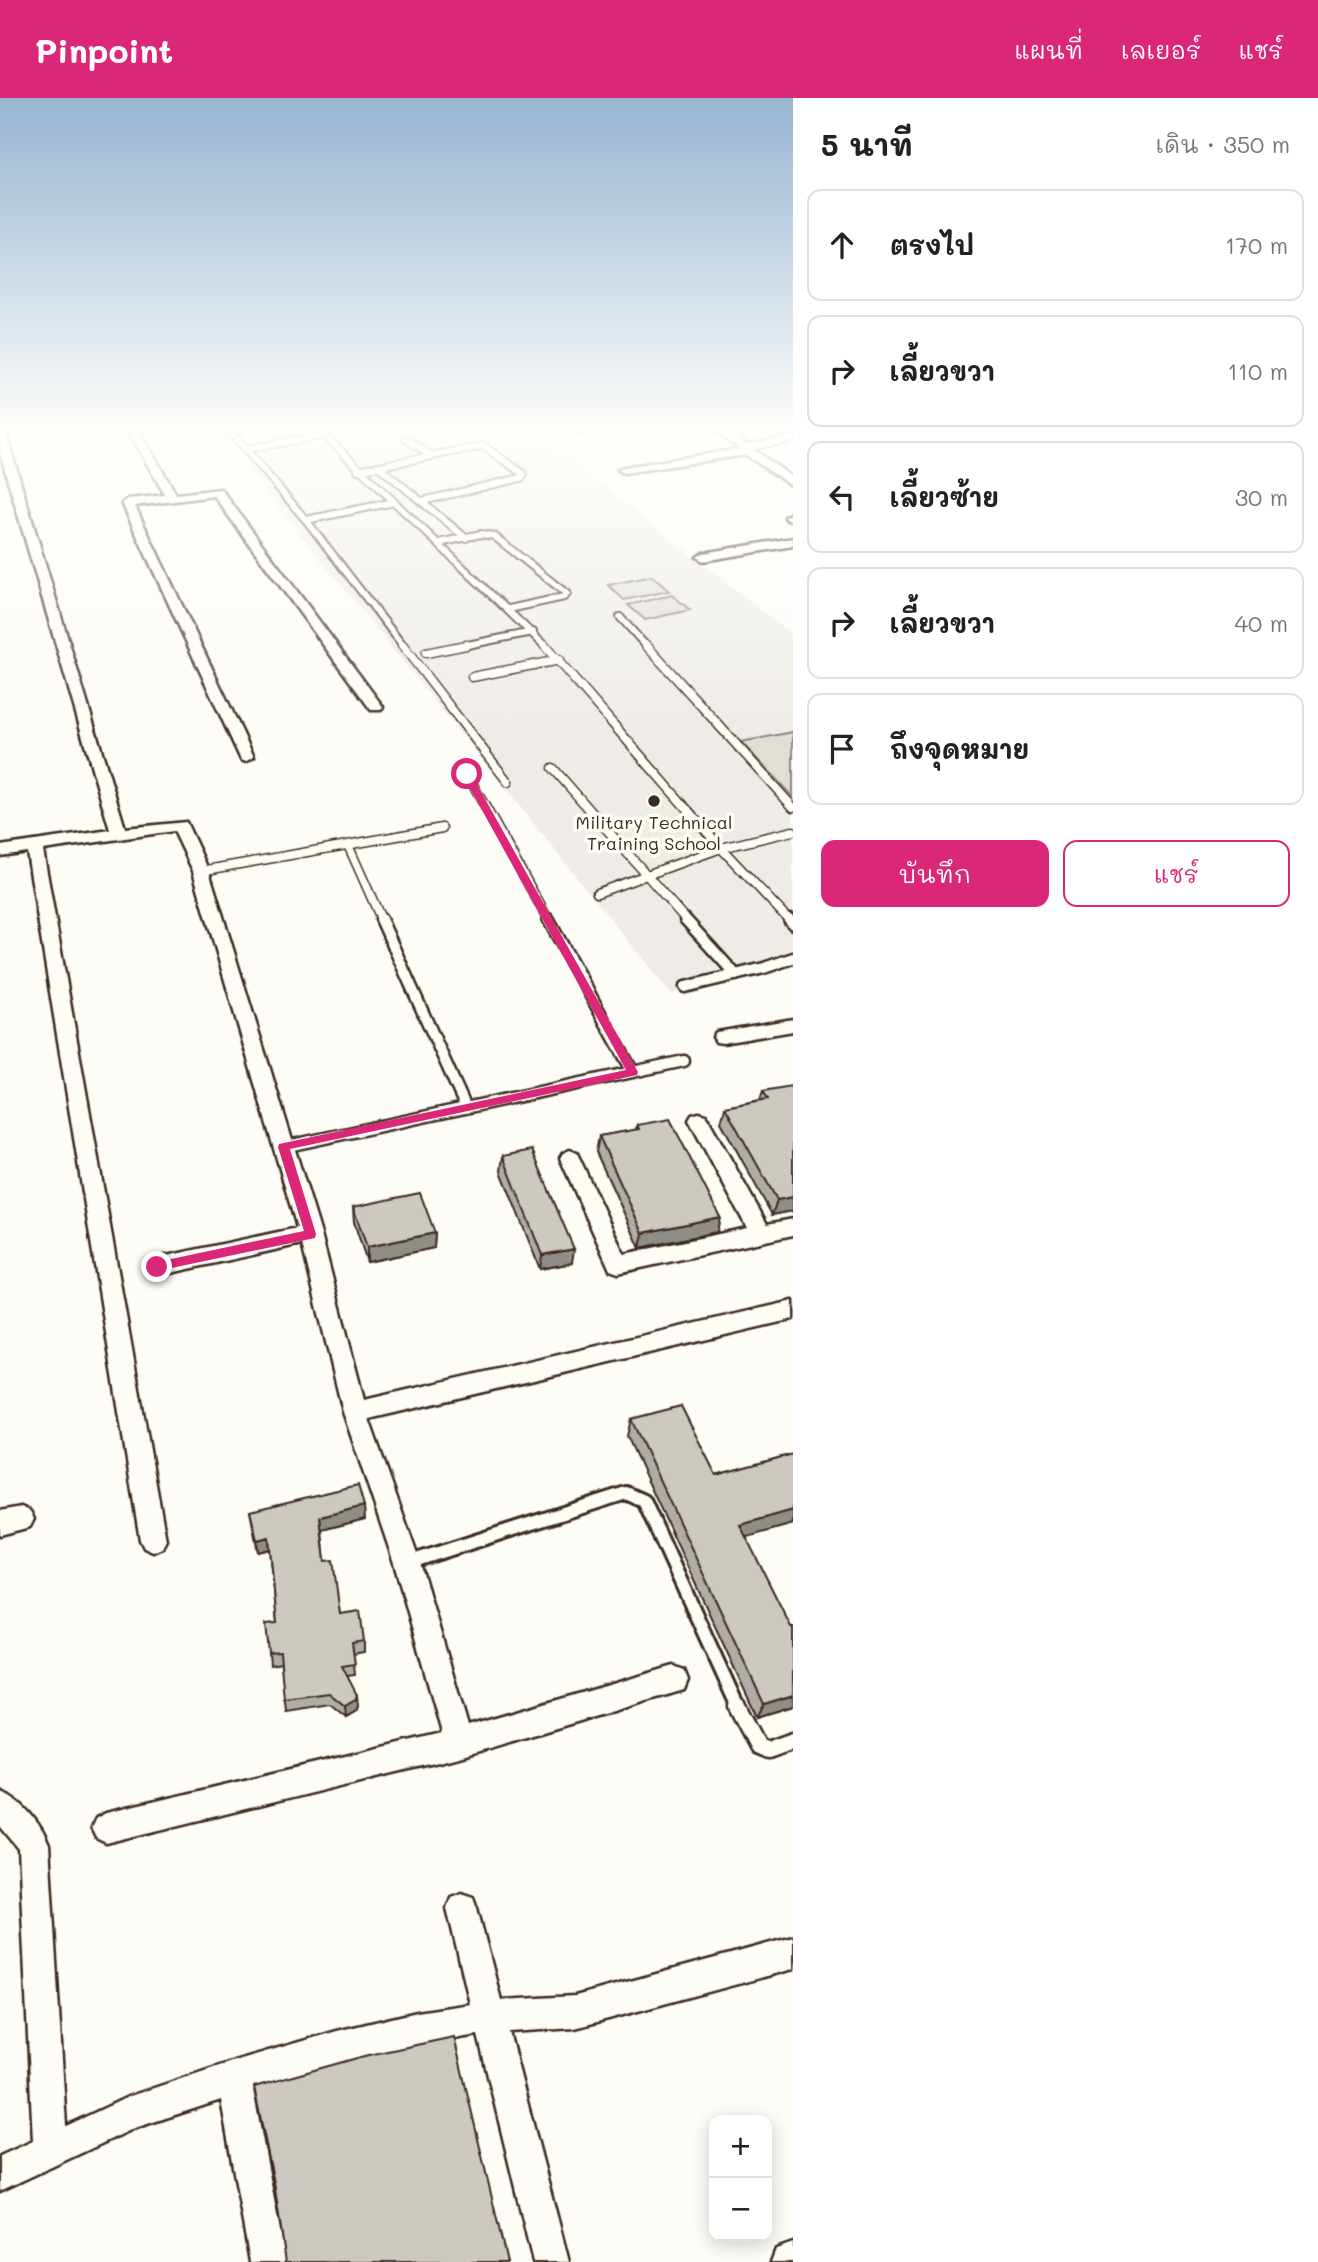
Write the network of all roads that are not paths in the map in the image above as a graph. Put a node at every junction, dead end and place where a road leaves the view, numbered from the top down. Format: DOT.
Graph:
graph roads {
  1 [pos="21,530"];
  2 [pos="141,530"];
  3 [pos="244,530"];
  4 [pos="314,530"];
  5 [pos="424,530"];
  6 [pos="456,530"];
  7 [pos="466,538"];
  8 [pos="793,542"];
  9 [pos="439,544"];
  10 [pos="703,557"];
  11 [pos="509,609"];
  12 [pos="620,617"];
  13 [pos="533,632"];
  14 [pos="426,653"];
  15 [pos="559,660"];
  16 [pos="472,677"];
  17 [pos="376,707"];
  18 [pos="246,757"];
  19 [pos="553,768"];
  20 [pos="467,774"];
  21 [pos="508,782"];
  22 [pos="793,807"];
  23 [pos="442,828"];
  24 [pos="118,831"];
  25 [pos="793,831"];
  26 [pos="34,845"];
  27 [pos="348,845"];
  28 [pos="721,848"];
  29 [pos="0,851"];
  30 [pos="201,871"];
  31 [pos="646,877"];
  32 [pos="597,893"];
  33 [pos="793,925"];
  34 [pos="793,958"];
  35 [pos="736,975"];
  36 [pos="685,987"];
  37 [pos="793,1025"];
  38 [pos="723,1037"];
  39 [pos="684,1061"];
  40 [pos="633,1072"];
  41 [pos="466,1108"];
  42 [pos="699,1120"];
  43 [pos="283,1147"];
  44 [pos="570,1158"];
  45 [pos="793,1227"];
  46 [pos="310,1234"];
  47 [pos="761,1234"];
  48 [pos="157,1267"];
  49 [pos="793,1310"];
  50 [pos="355,1412"];
  51 [pos="153,1540"];
  52 [pos="407,1563"];
  53 [pos="674,1680"];
  54 [pos="793,1741"];
  55 [pos="459,1742"];
  56 [pos="0,1806"];
  57 [pos="106,1828"];
  58 [pos="462,1908"];
  59 [pos="793,1953"];
  60 [pos="488,2017"];
  61 [pos="234,2078"];
  62 [pos="50,2150"];
  63 [pos="0,2174"];
  64 [pos="268,2262"];
  65 [pos="551,2262"];
  1 -- 24 [label="street"];
  2 -- 18 [label="street"];
  3 -- 17 [label="street"];
  4 -- 21 [label="lane"];
  5 -- 9 [label="lane"];
  6 -- 7 [label="lane"];
  7 -- 9 [label="lane"];
  7 -- 11 [label="lane"];
  8 -- 10 [label="street"];
  9 -- 11 [label="lane"];
  11 -- 13 [label="lane"];
  12 -- 22 [label="lane"];
  13 -- 14 [label="lane"];
  13 -- 15 [label="lane"];
  15 -- 16 [label="lane"];
  15 -- 28 [label="lane"];
  19 -- 31 [label="lane"];
  20 -- 40 [label="lane"];
  23 -- 27 [label="lane"];
  24 -- 26 [label="street"];
  24 -- 30 [label="street"];
  25 -- 28 [label="lane"];
  26 -- 29 [label="street"];
  26 -- 51 [label="street"];
  27 -- 30 [label="lane"];
  27 -- 41 [label="lane"];
  28 -- 31 [label="lane"];
  28 -- 33 [label="lane"];
  30 -- 43 [label="street"];
  31 -- 32 [label="lane"];
  31 -- 35 [label="lane"];
  34 -- 35 [label="lane"];
  35 -- 36 [label="lane"];
  37 -- 38 [label="street"];
  39 -- 40 [label="lane"];
  40 -- 41 [label="lane"];
  41 -- 43 [label="lane"];
  42 -- 47 [label="street"];
  43 -- 46 [label="street"];
  44 -- 47 [label="street"];
  45 -- 47 [label="street"];
  46 -- 48 [label="street"];
  46 -- 50 [label="street"];
  49 -- 50 [label="street"];
  50 -- 52 [label="street"];
  52 -- 54 [label="lane"];
  52 -- 55 [label="street"];
  53 -- 55 [label="street"];
  55 -- 57 [label="street"];
  56 -- 62 [label="street"];
  58 -- 60 [label="street"];
  59 -- 60 [label="street"];
  60 -- 61 [label="street"];
  60 -- 65 [label="street"];
  61 -- 62 [label="street"];
  61 -- 64 [label="street"];
  62 -- 63 [label="street"];
}
